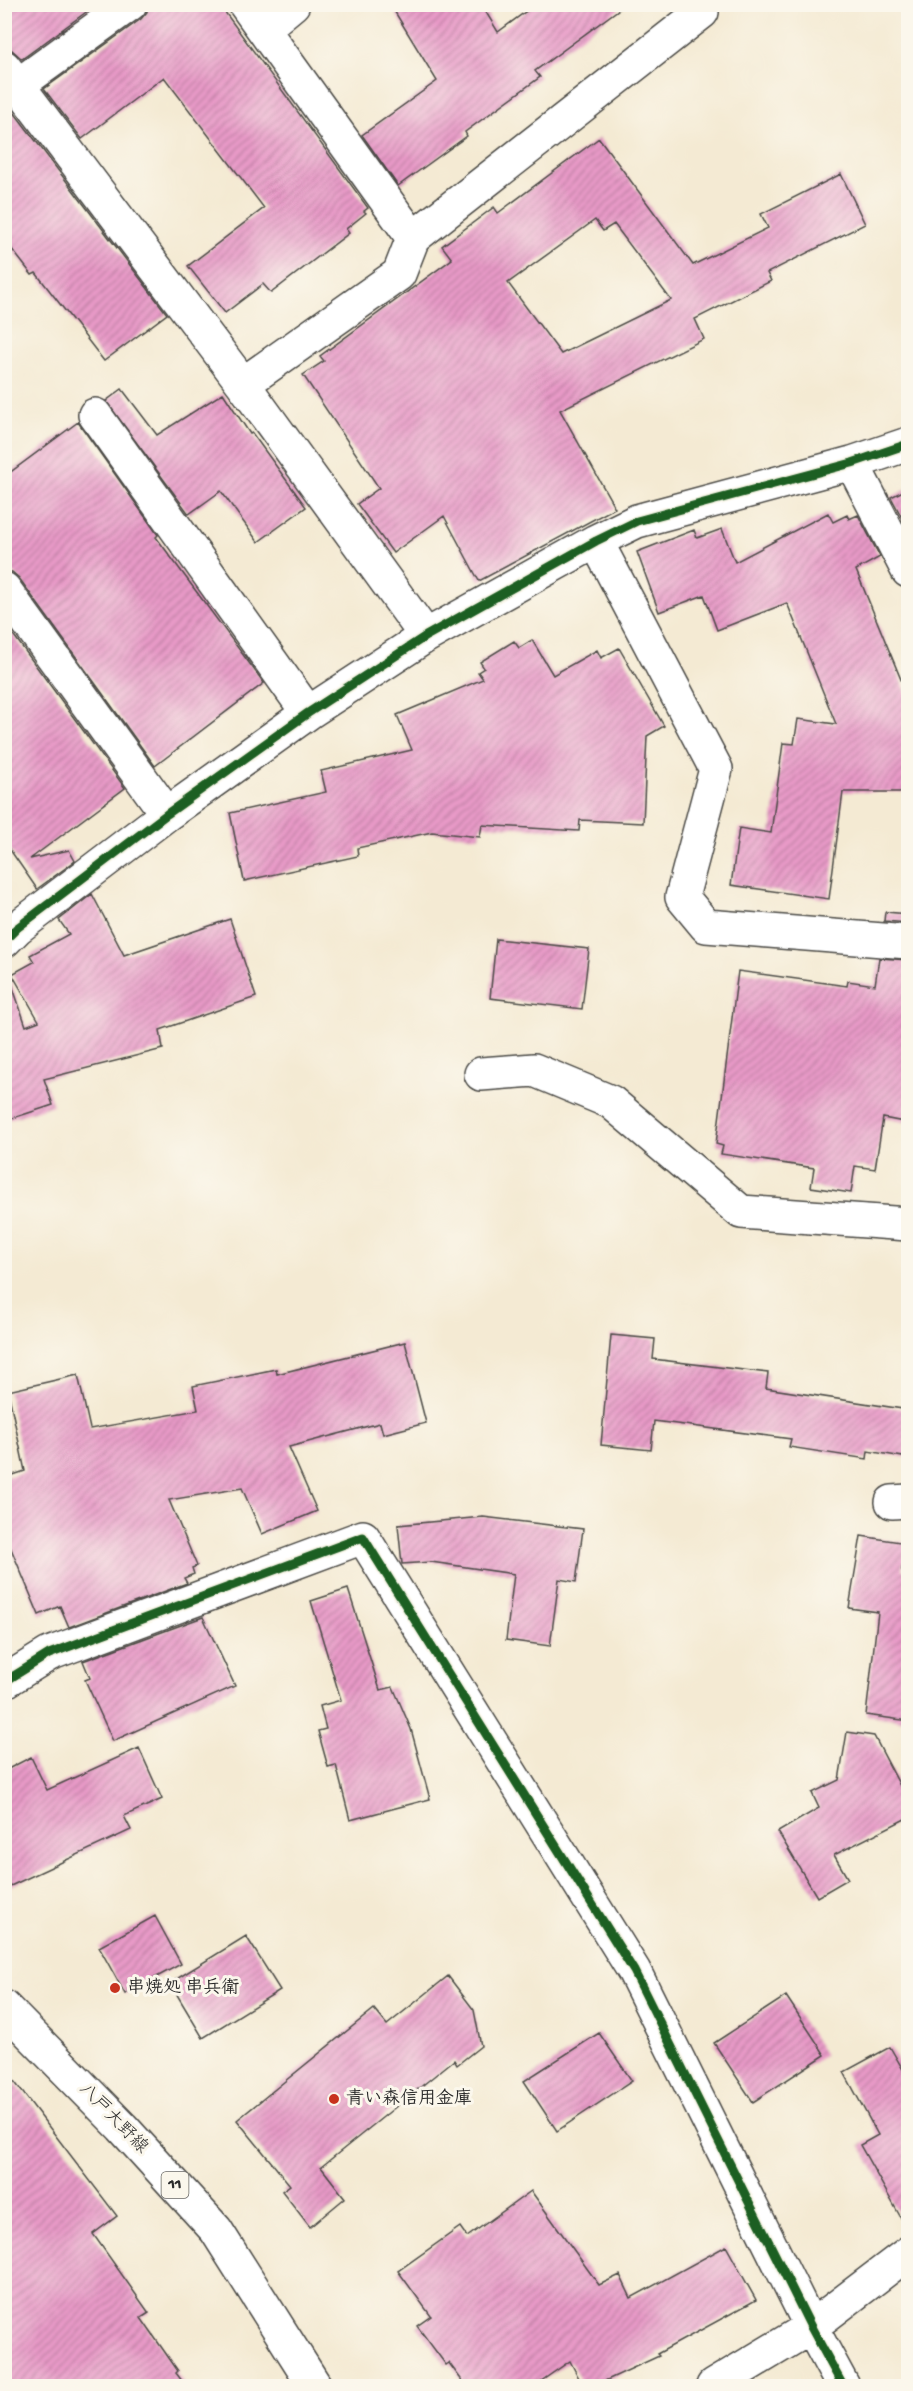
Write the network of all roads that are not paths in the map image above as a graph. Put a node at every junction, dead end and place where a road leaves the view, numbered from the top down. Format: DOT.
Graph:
graph roads {
  1 [pos="130,4"];
  2 [pos="293,4"];
  3 [pos="702,12"];
  4 [pos="254,17"];
  5 [pos="11,76"];
  6 [pos="413,238"];
  7 [pos="243,384"];
  8 [pos="95,415"];
  9 [pos="909,444"];
  10 [pos="852,463"];
  11 [pos="596,541"];
  12 [pos="909,571"];
  13 [pos="4,589"];
  14 [pos="426,636"];
  15 [pos="308,713"];
  16 [pos="167,814"];
  17 [pos="9,927"];
  18 [pos="909,942"];
  19 [pos="481,1074"];
  20 [pos="909,1224"];
  21 [pos="4,1682"];
  22 [pos="4,2007"];
  23 [pos="909,2253"];
  24 [pos="811,2327"];
  25 [pos="315,2386"];
  26 [pos="713,2386"];
  27 [pos="843,2386"];
  1 -- 5 [label="street"];
  2 -- 4 [label="street"];
  3 -- 6 [label="street"];
  4 -- 6 [label="street"];
  5 -- 7 [label="street"];
  6 -- 7 [label="street"];
  7 -- 14 [label="street"];
  8 -- 15 [label="street"];
  9 -- 10 [label="street"];
  10 -- 11 [label="street"];
  10 -- 12 [label="street"];
  11 -- 14 [label="street"];
  11 -- 18 [label="street"];
  13 -- 16 [label="street"];
  14 -- 15 [label="street"];
  15 -- 16 [label="street"];
  16 -- 17 [label="street"];
  19 -- 20 [label="street"];
  21 -- 24 [label="street"];
  22 -- 25 [label="street, 八戸大野線 / 11"];
  23 -- 24 [label="street"];
  24 -- 26 [label="street"];
  24 -- 27 [label="street"];
}
